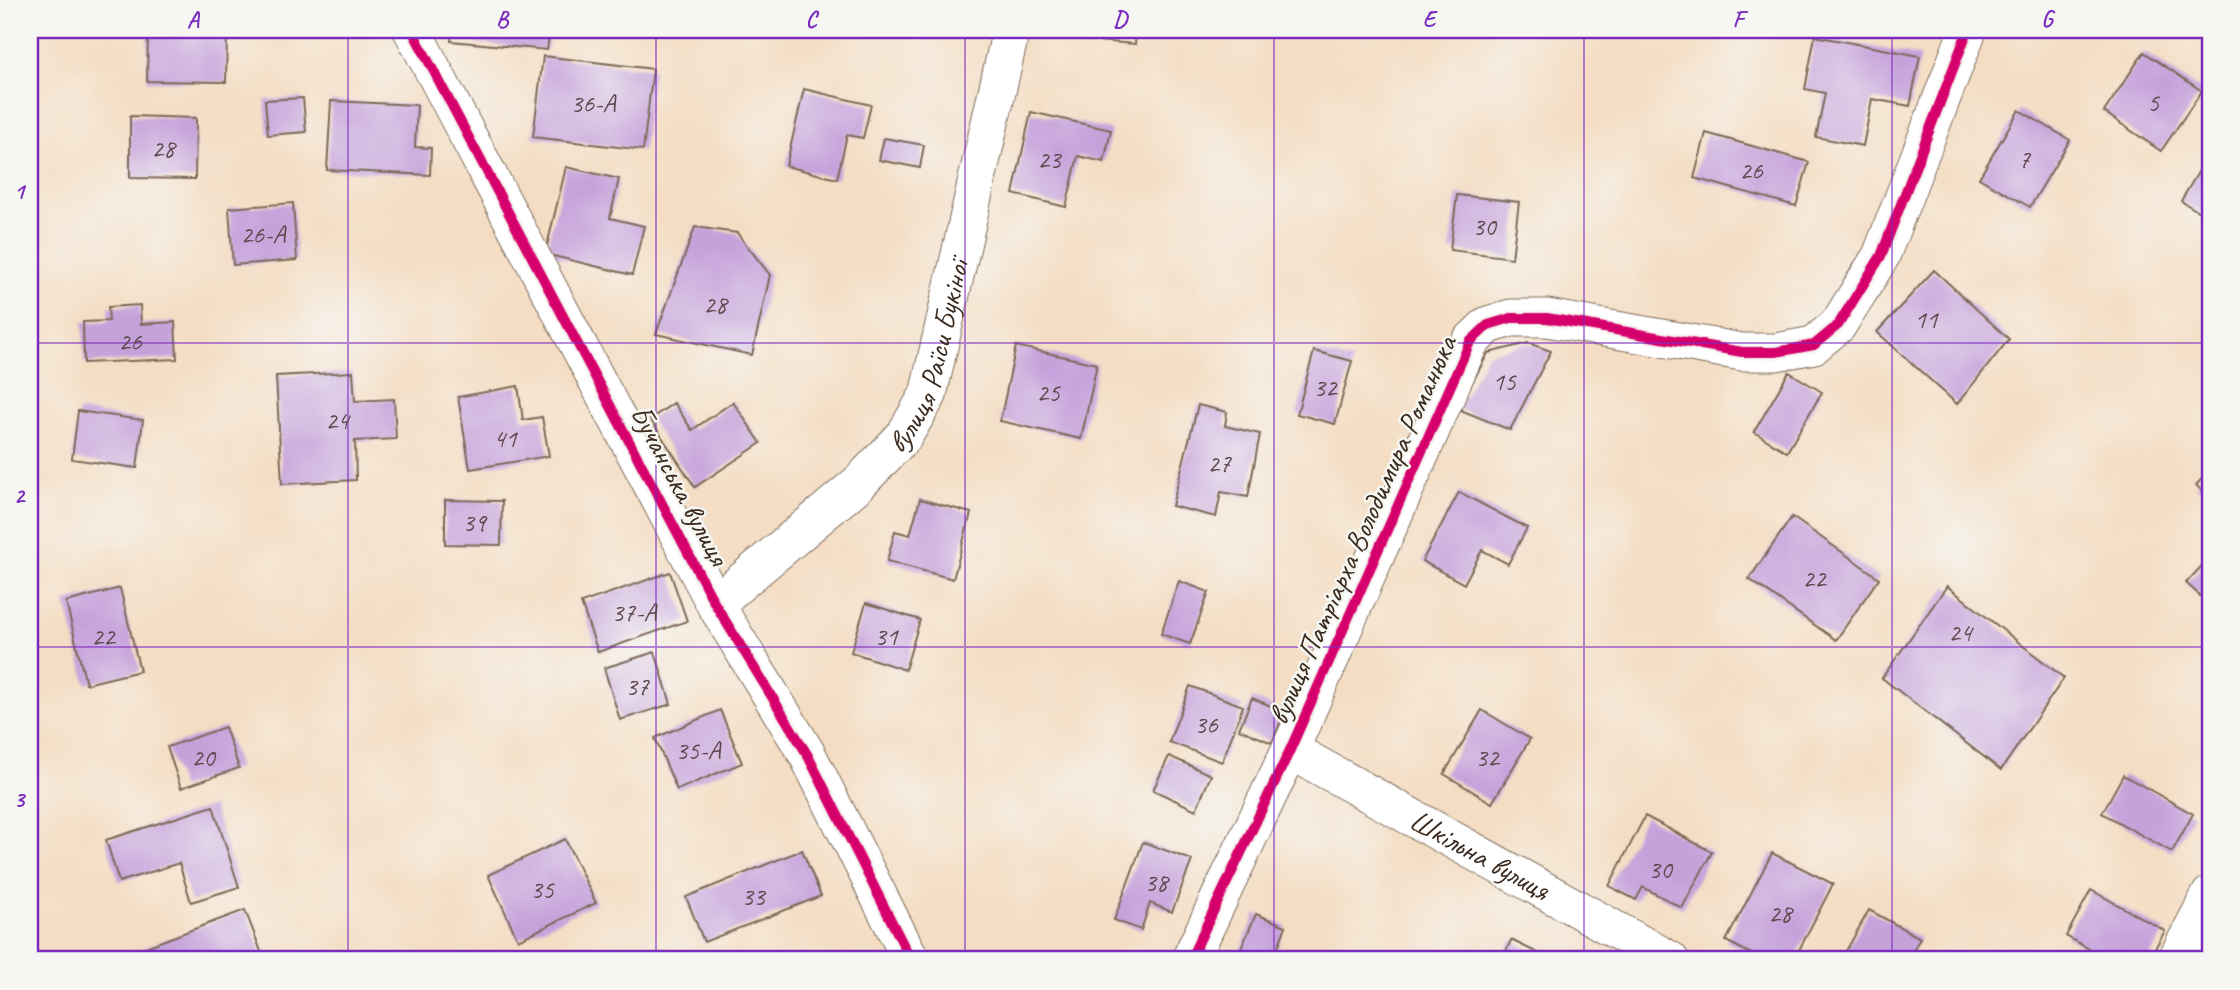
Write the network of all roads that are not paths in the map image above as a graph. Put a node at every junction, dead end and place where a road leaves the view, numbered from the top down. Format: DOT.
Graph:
graph roads {
  1 [pos="412,30"];
  2 [pos="1011,30"];
  3 [pos="1968,30"];
  4 [pos="715,604"];
  5 [pos="1290,750"];
  6 [pos="2210,895"];
  7 [pos="911,960"];
  8 [pos="1190,960"];
  9 [pos="1670,960"];
  10 [pos="2176,960"];
  1 -- 4 [label="street, Бучанська вулиця"];
  2 -- 4 [label="street, вулиця Раїси Букіної"];
  3 -- 5 [label="street, вулиця Патріарха Володимира Романюка"];
  4 -- 7 [label="street, Бучанська вулиця"];
  5 -- 8 [label="street, вулиця Патріарха Володимира Романюка"];
  5 -- 9 [label="street, Шкільна вулиця"];
  6 -- 10 [label="street"];
}
